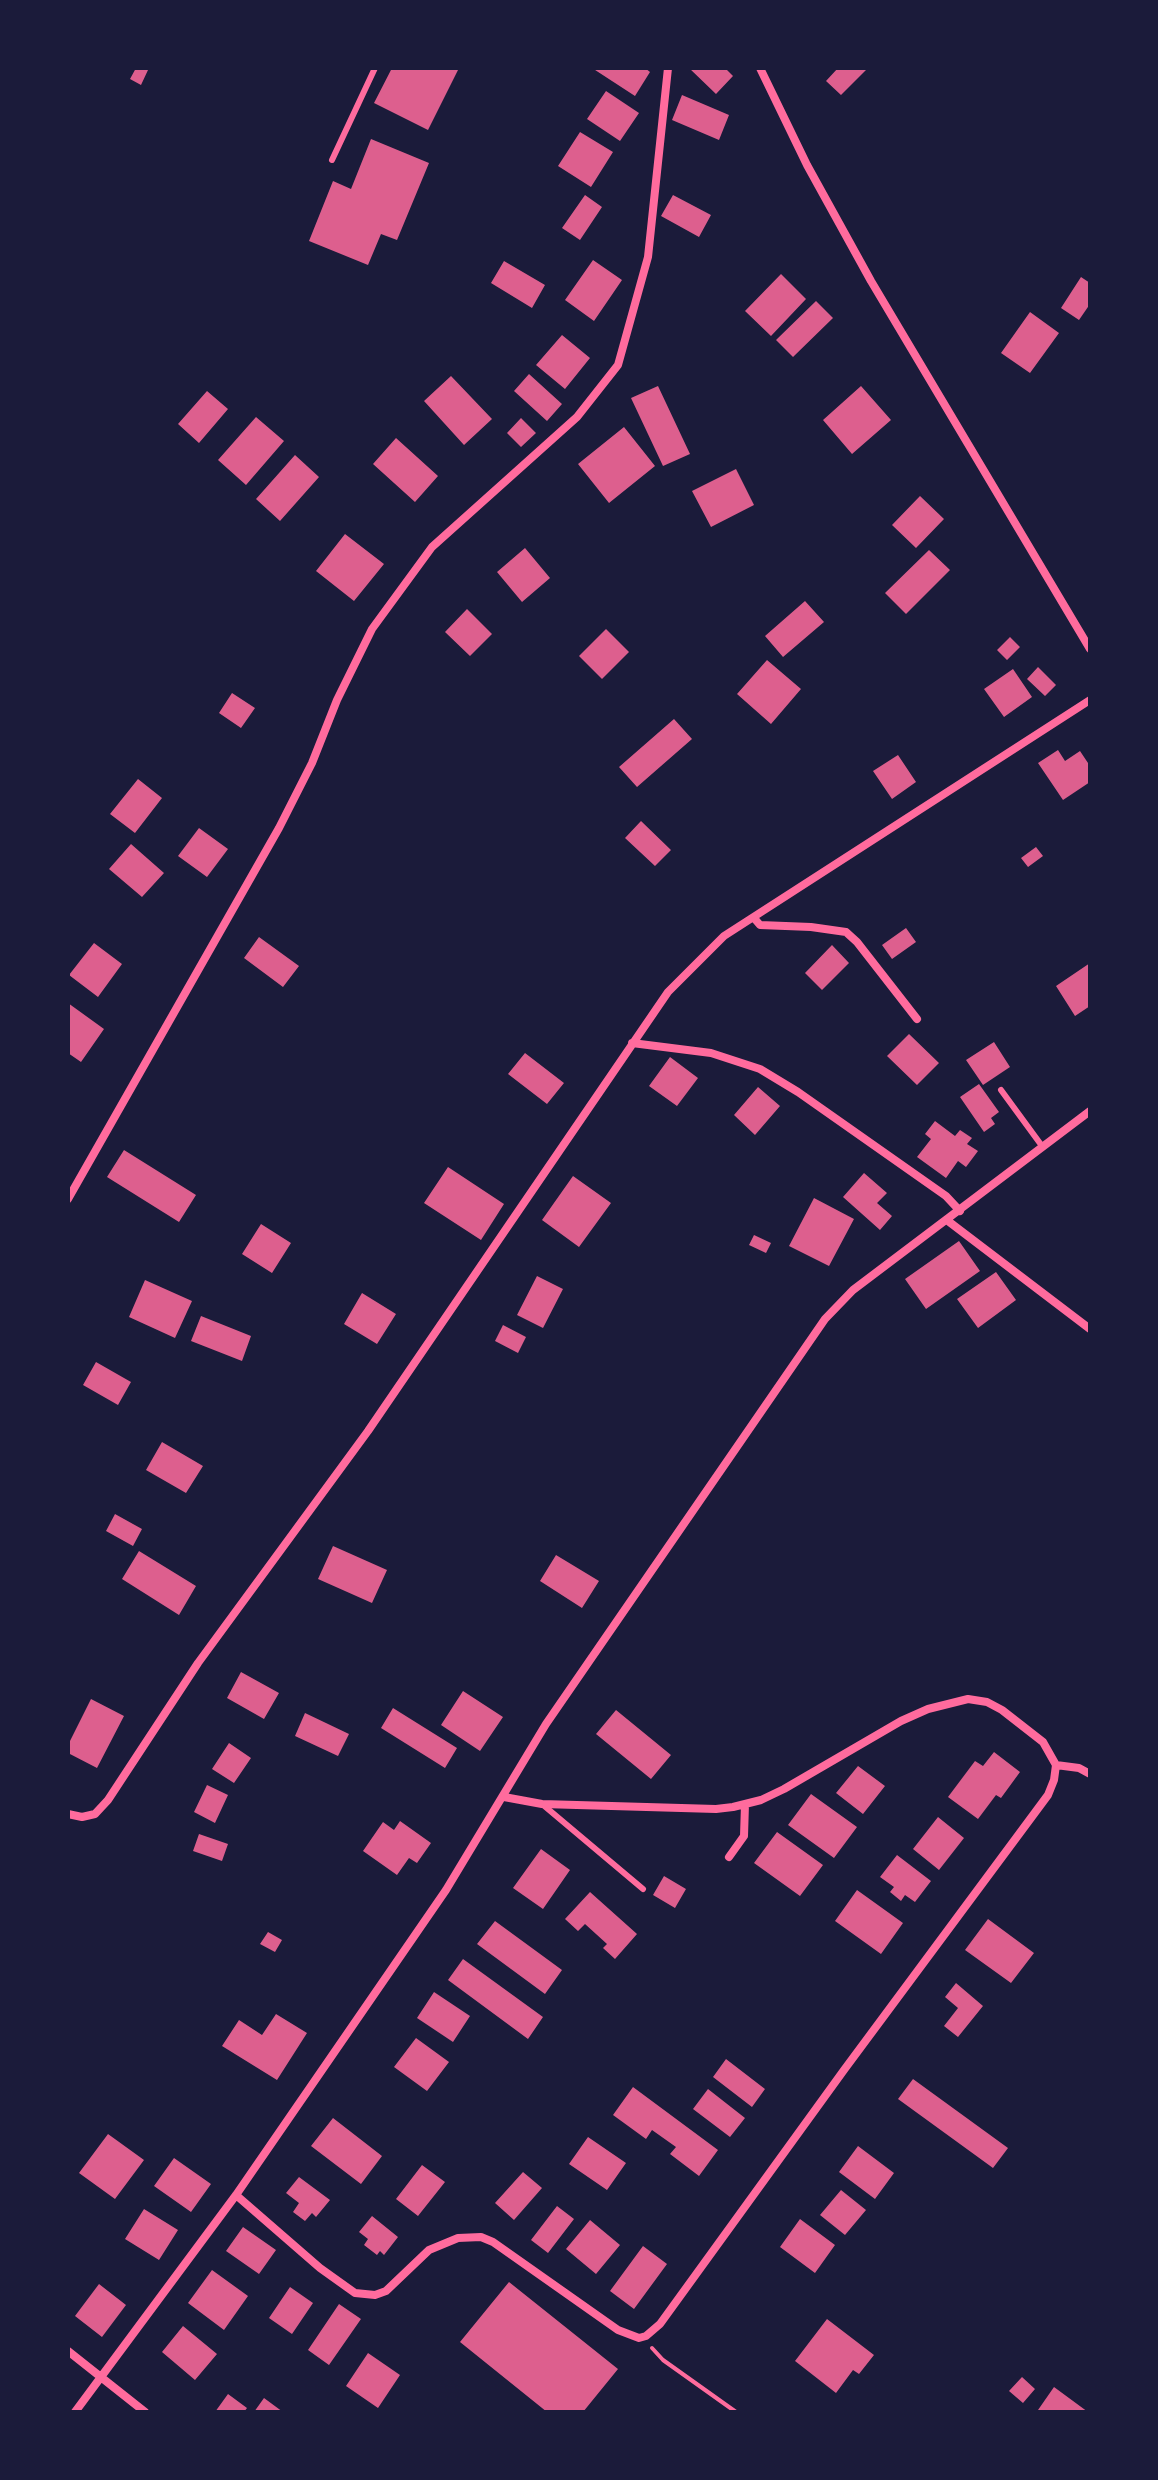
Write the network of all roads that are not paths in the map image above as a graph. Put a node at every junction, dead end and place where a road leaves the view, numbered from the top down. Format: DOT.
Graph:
graph roads {
  1 [pos="375,68"];
  2 [pos="668,68"];
  3 [pos="760,68"];
  4 [pos="332,160"];
  5 [pos="1090,623"];
  6 [pos="1081,633"];
  7 [pos="1090,649"];
  8 [pos="1090,700"];
  9 [pos="754,918"];
  10 [pos="917,1019"];
  11 [pos="632,1043"];
  12 [pos="1001,1090"];
  13 [pos="1090,1111"];
  14 [pos="1042,1146"];
  15 [pos="68,1199"];
  16 [pos="960,1211"];
  17 [pos="948,1221"];
  18 [pos="1090,1329"];
  19 [pos="1056,1765"];
  20 [pos="1090,1774"];
  21 [pos="504,1797"];
  22 [pos="542,1804"];
  23 [pos="745,1804"];
  24 [pos="68,1814"];
  25 [pos="729,1857"];
  26 [pos="643,1889"];
  27 [pos="236,2195"];
  28 [pos="68,2351"];
  29 [pos="99,2377"];
  30 [pos="75,2412"];
  31 [pos="145,2412"];
  1 -- 4 [label="lane"];
  2 -- 15 [label="street"];
  3 -- 6 [label="street"];
  5 -- 6 [label="street"];
  6 -- 7 [label="street"];
  8 -- 9 [label="street"];
  9 -- 10 [label="street"];
  9 -- 11 [label="street"];
  11 -- 16 [label="street"];
  11 -- 24 [label="street"];
  12 -- 14 [label="lane"];
  13 -- 14 [label="street"];
  14 -- 16 [label="street"];
  16 -- 17 [label="street"];
  17 -- 18 [label="street"];
  17 -- 21 [label="street"];
  19 -- 20 [label="street"];
  19 -- 23 [label="street"];
  19 -- 27 [label="street"];
  21 -- 22 [label="street"];
  21 -- 27 [label="street"];
  22 -- 23 [label="street"];
  22 -- 26 [label="lane"];
  23 -- 25 [label="street"];
  27 -- 29 [label="street"];
  28 -- 29 [label="street"];
  29 -- 30 [label="street"];
  29 -- 31 [label="street"];
}
